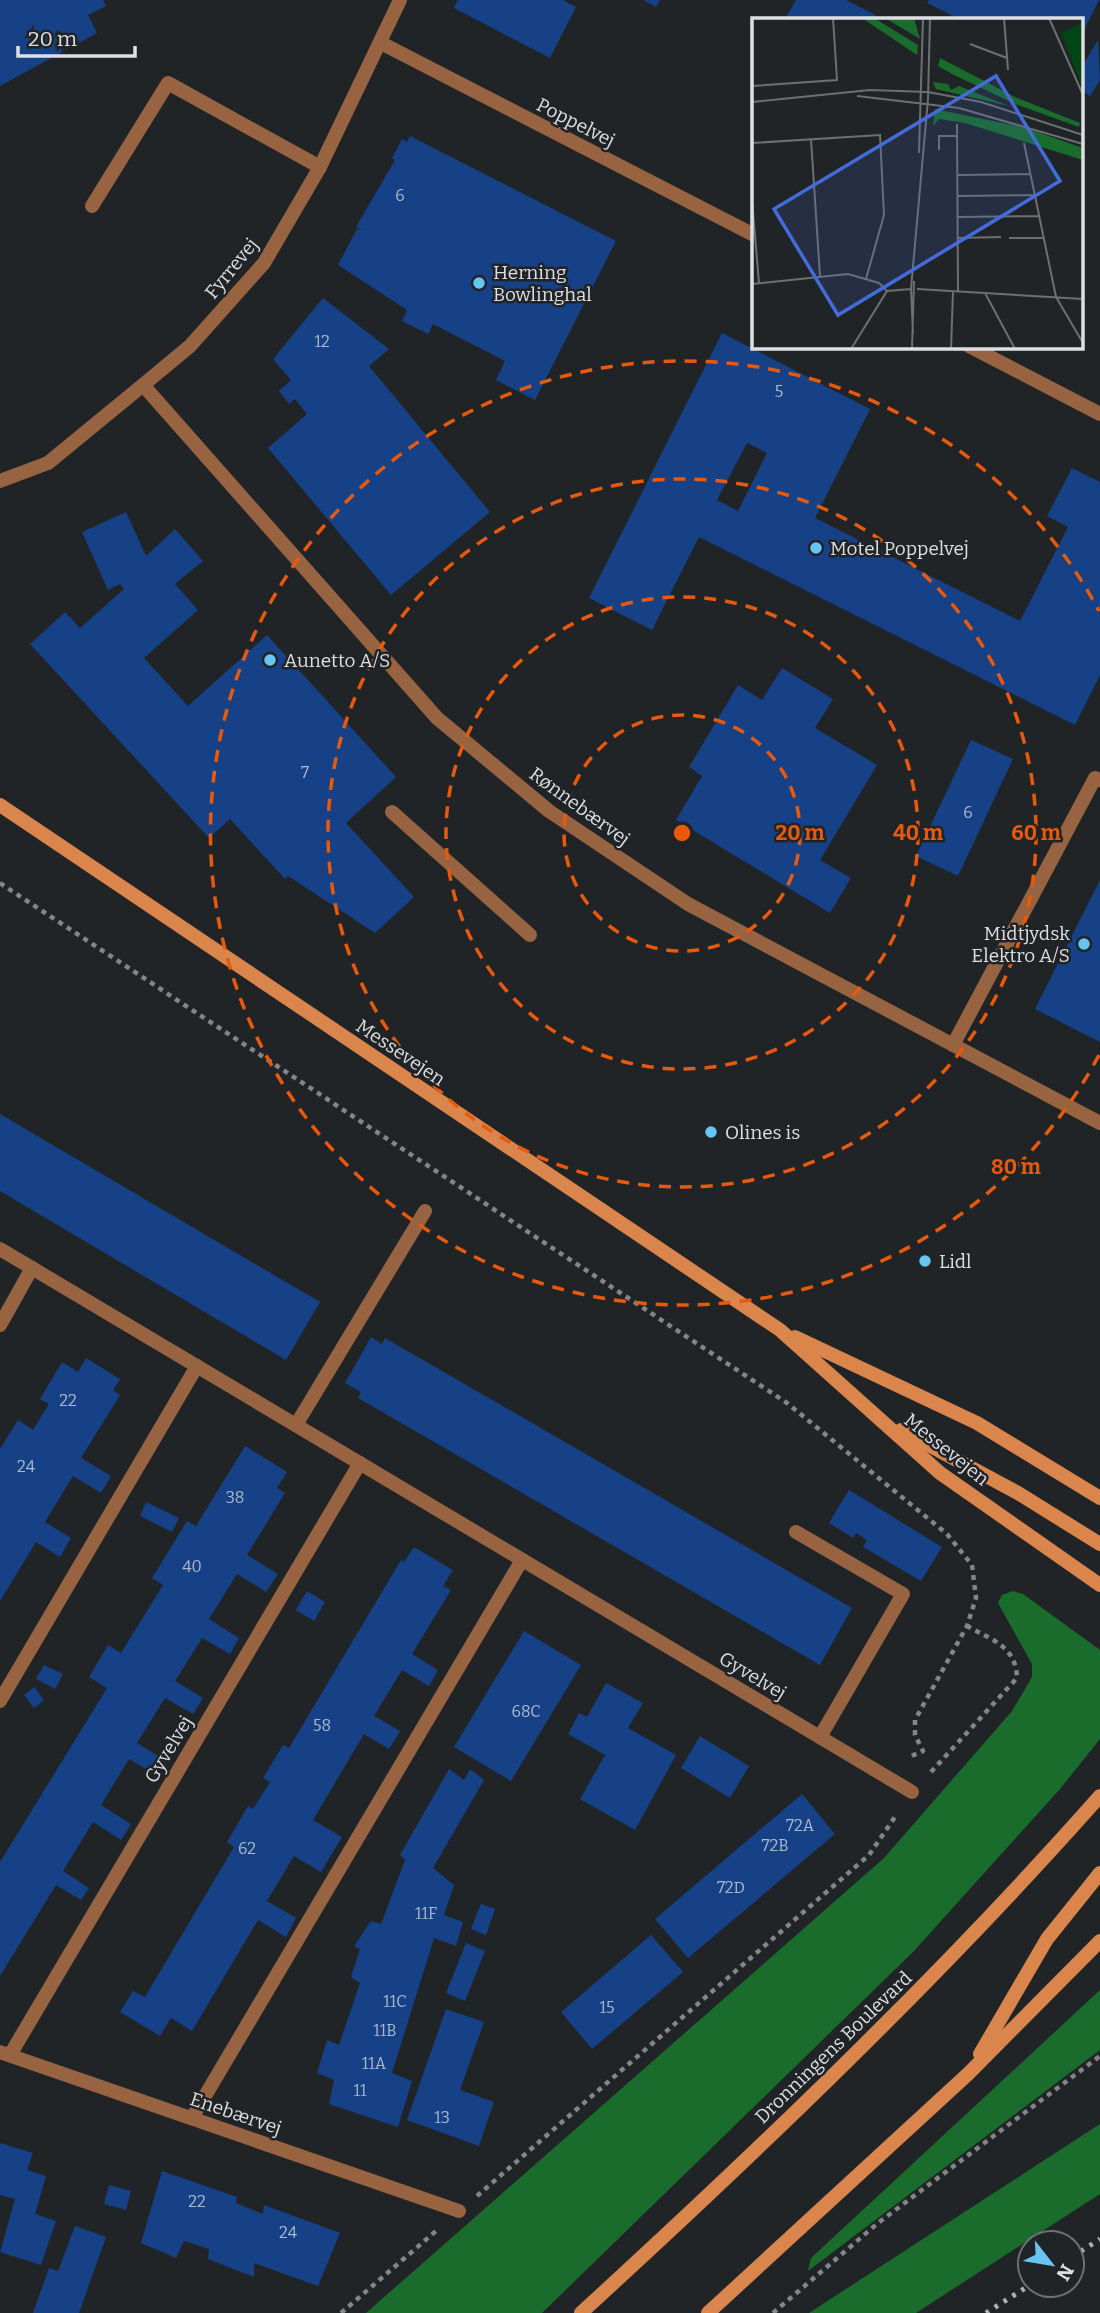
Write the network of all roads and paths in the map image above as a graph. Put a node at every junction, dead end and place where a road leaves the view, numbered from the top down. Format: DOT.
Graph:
graph roads {
  1 [pos="400,0"];
  2 [pos="381,43"];
  3 [pos="320,167"];
  4 [pos="92,206"];
  5 [pos="752,234"];
  6 [pos="973,348"];
  7 [pos="143,386"];
  8 [pos="1100,414"];
  9 [pos="0,481"];
  10 [pos="1100,780"];
  11 [pos="0,805"];
  12 [pos="392,812"];
  13 [pos="0,883"];
  14 [pos="530,934"];
  15 [pos="953,1045"];
  16 [pos="1100,1123"];
  17 [pos="425,1211"];
  18 [pos="0,1249"];
  19 [pos="32,1268"];
  20 [pos="0,1325"];
  21 [pos="780,1330"];
  22 [pos="197,1366"];
  23 [pos="878,1417"];
  24 [pos="296,1425"];
  25 [pos="360,1463"];
  26 [pos="1100,1498"];
  27 [pos="796,1532"];
  28 [pos="1100,1544"];
  29 [pos="522,1560"];
  30 [pos="1100,1585"];
  31 [pos="967,1626"];
  32 [pos="0,1701"];
  33 [pos="820,1737"];
  34 [pos="911,1758"];
  35 [pos="912,1792"];
  36 [pos="1100,1796"];
  37 [pos="1100,1873"];
  38 [pos="1100,1941"];
  39 [pos="5,2053"];
  40 [pos="1100,2056"];
  41 [pos="968,2074"];
  42 [pos="192,2118"];
  43 [pos="459,2211"];
  44 [pos="341,2313"];
  45 [pos="581,2313"];
  46 [pos="708,2313"];
  47 [pos="773,2313"];
  1 -- 2 [label="street, Fyrrevej"];
  2 -- 3 [label="street, Fyrrevej"];
  2 -- 5 [label="street, Poppelvej"];
  3 -- 4 [label="street"];
  3 -- 7 [label="street, Fyrrevej"];
  6 -- 8 [label="street"];
  7 -- 9 [label="street, Fyrrevej"];
  7 -- 15 [label="street, Rønnebærvej"];
  10 -- 15 [label="street"];
  11 -- 21 [label="main road, Messevejen"];
  12 -- 14 [label="street"];
  13 -- 31 [label="path"];
  15 -- 16 [label="street, Rønnebærvej"];
  17 -- 24 [label="street"];
  18 -- 19 [label="street, Gyvelvej"];
  19 -- 20 [label="street"];
  19 -- 22 [label="street, Gyvelvej"];
  21 -- 23 [label="main road, Messevejen"];
  21 -- 26 [label="main road, Messevejen"];
  22 -- 24 [label="street, Gyvelvej"];
  22 -- 32 [label="street"];
  23 -- 28 [label="main road"];
  23 -- 30 [label="main road, Messevejen"];
  24 -- 25 [label="street, Gyvelvej"];
  25 -- 29 [label="street, Gyvelvej"];
  25 -- 39 [label="street, Gyvelvej"];
  27 -- 33 [label="street"];
  29 -- 33 [label="street, Gyvelvej"];
  29 -- 42 [label="street"];
  31 -- 34 [label="path"];
  31 -- 35 [label="path"];
  33 -- 35 [label="street, Gyvelvej"];
  35 -- 43 [label="path"];
  36 -- 45 [label="main road, Dronningens Boulevard"];
  37 -- 41 [label="main road"];
  38 -- 41 [label="main road"];
  39 -- 42 [label="street, Enebærvej"];
  40 -- 47 [label="path"];
  41 -- 46 [label="main road"];
  42 -- 43 [label="street, Enebærvej"];
  43 -- 44 [label="path"];
}
